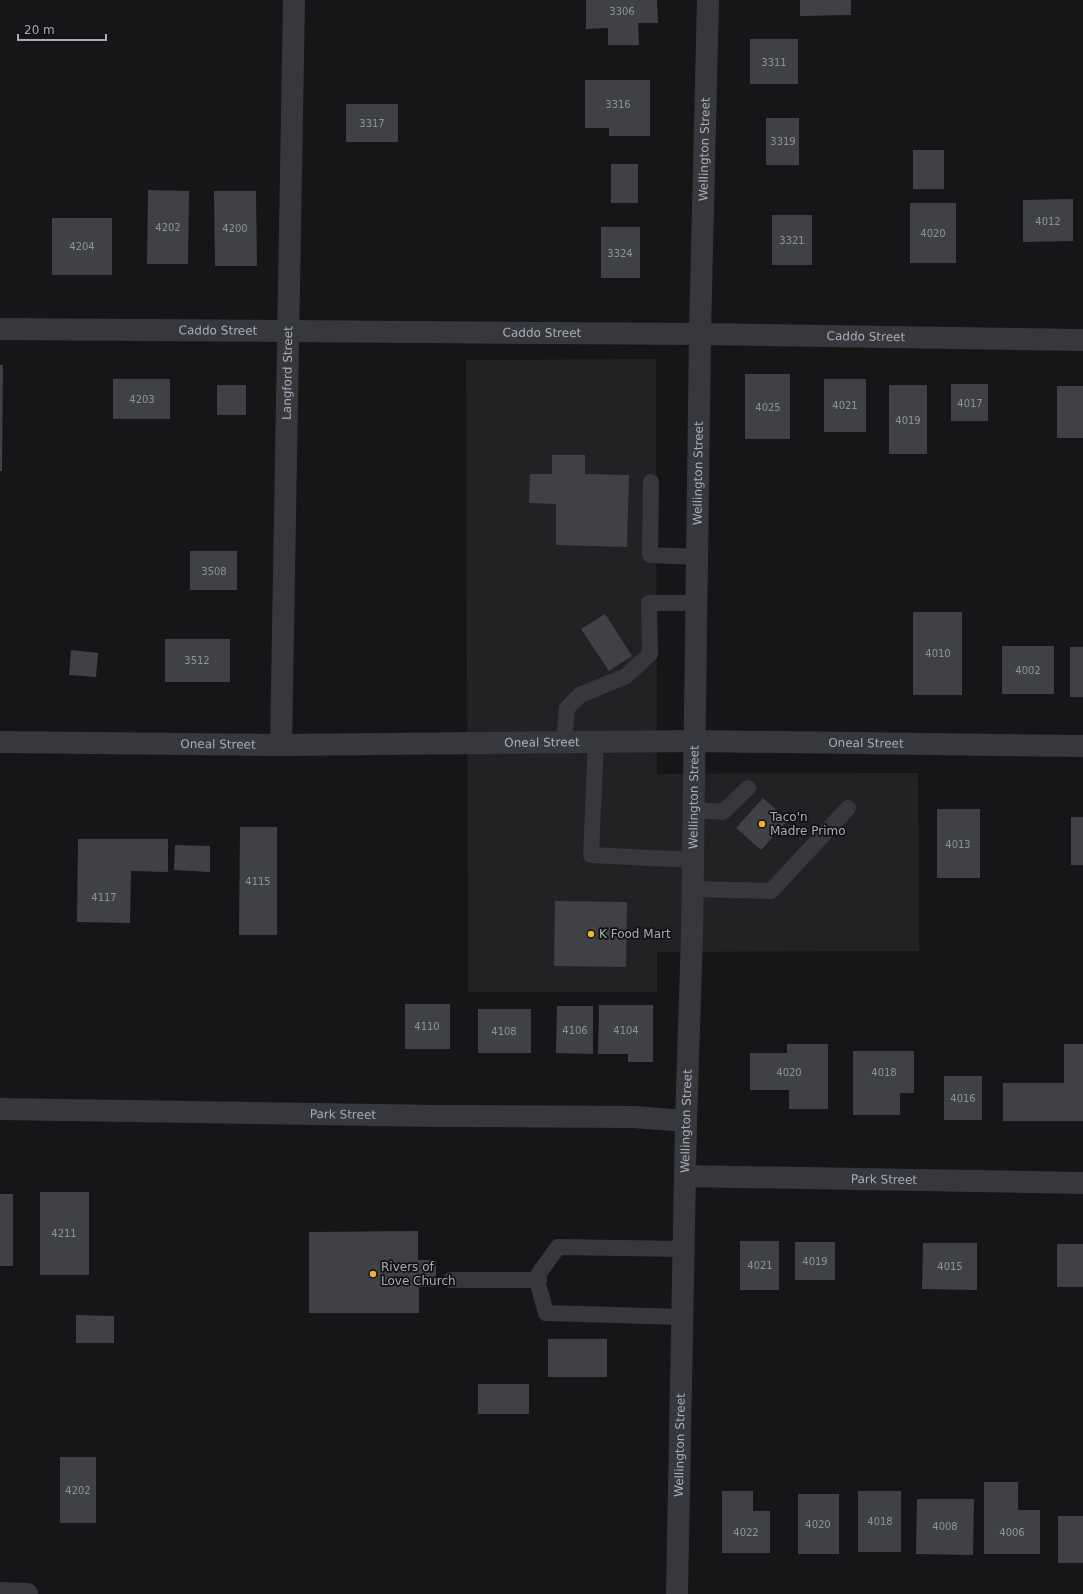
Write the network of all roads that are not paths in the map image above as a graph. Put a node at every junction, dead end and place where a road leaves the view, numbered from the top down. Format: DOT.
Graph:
graph roads {
  1 [pos="294,0"];
  2 [pos="708,0"];
  3 [pos="0,329"];
  4 [pos="288,331"];
  5 [pos="700,334"];
  6 [pos="1083,340"];
  7 [pos="651,482"];
  8 [pos="696,557"];
  9 [pos="696,603"];
  10 [pos="694,741"];
  11 [pos="0,742"];
  12 [pos="564,742"];
  13 [pos="596,742"];
  14 [pos="281,745"];
  15 [pos="1083,746"];
  16 [pos="748,788"];
  17 [pos="848,808"];
  18 [pos="693,810"];
  19 [pos="692,860"];
  20 [pos="692,889"];
  21 [pos="0,1109"];
  22 [pos="686,1121"];
  23 [pos="685,1176"];
  24 [pos="1083,1183"];
  25 [pos="683,1249"];
  26 [pos="451,1280"];
  27 [pos="539,1280"];
  28 [pos="682,1317"];
  29 [pos="0,1593"];
  30 [pos="27,1594"];
  31 [pos="677,1594"];
  1 -- 4 [label="street, Langford Street"];
  2 -- 5 [label="street, Wellington Street"];
  3 -- 4 [label="street, Caddo Street"];
  4 -- 5 [label="street, Caddo Street"];
  4 -- 14 [label="street, Langford Street"];
  5 -- 6 [label="street, Caddo Street"];
  5 -- 8 [label="street, Wellington Street"];
  7 -- 8 [label="lane"];
  8 -- 9 [label="street, Wellington Street"];
  9 -- 10 [label="street, Wellington Street"];
  9 -- 12 [label="lane"];
  10 -- 13 [label="street, Oneal Street"];
  10 -- 15 [label="street, Oneal Street"];
  10 -- 18 [label="street, Wellington Street"];
  11 -- 14 [label="street, Oneal Street"];
  12 -- 13 [label="street, Oneal Street"];
  12 -- 14 [label="street, Oneal Street"];
  13 -- 19 [label="lane"];
  16 -- 18 [label="lane"];
  17 -- 20 [label="lane"];
  18 -- 19 [label="street, Wellington Street"];
  19 -- 20 [label="street, Wellington Street"];
  20 -- 22 [label="street, Wellington Street"];
  21 -- 22 [label="street, Park Street"];
  22 -- 23 [label="street, Wellington Street"];
  23 -- 24 [label="street, Park Street"];
  23 -- 25 [label="street, Wellington Street"];
  25 -- 27 [label="lane"];
  25 -- 28 [label="street, Wellington Street"];
  26 -- 27 [label="lane"];
  27 -- 28 [label="lane"];
  28 -- 31 [label="street, Wellington Street"];
  29 -- 30 [label="street"];
}
